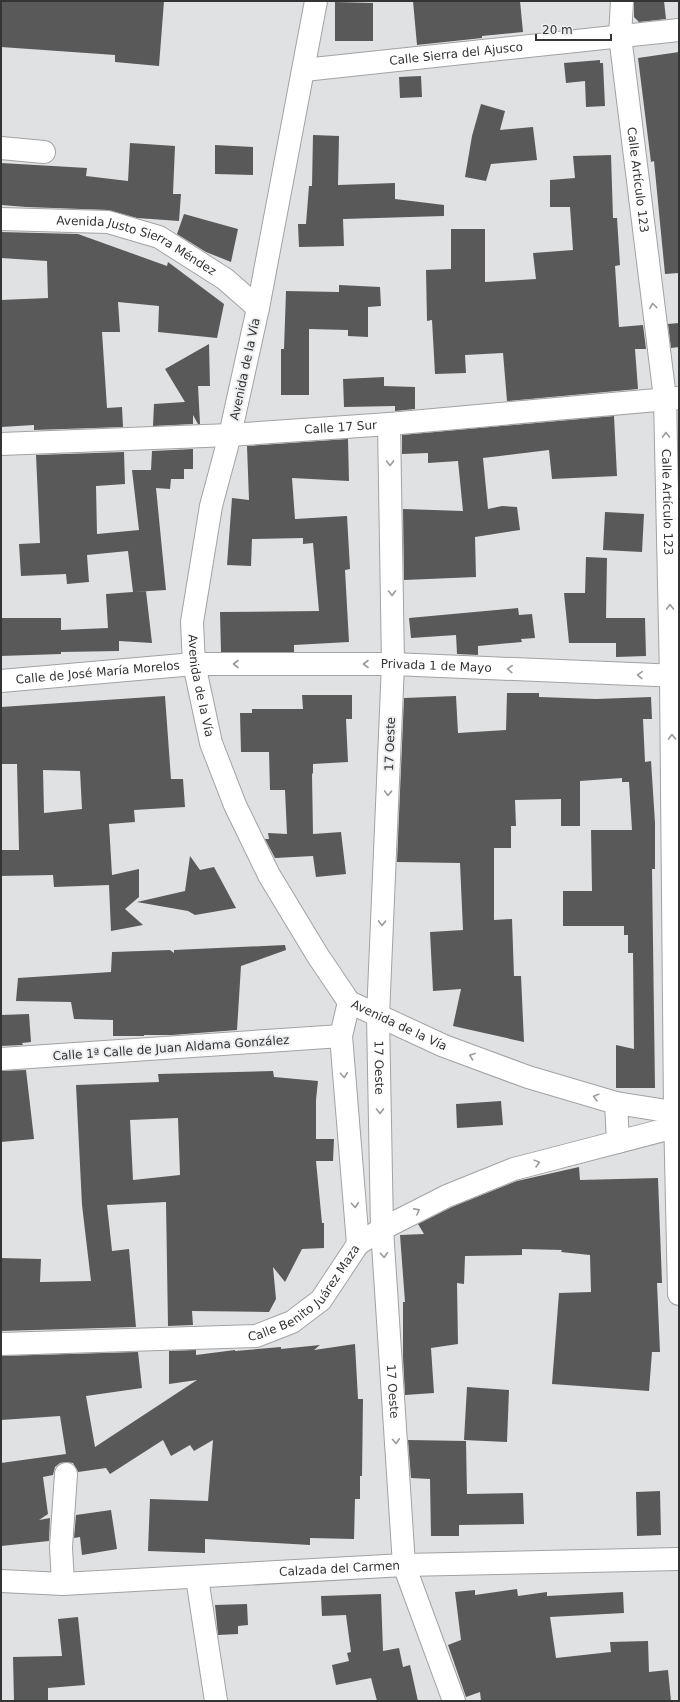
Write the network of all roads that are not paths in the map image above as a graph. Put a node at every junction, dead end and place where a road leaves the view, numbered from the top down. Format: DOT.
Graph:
graph roads {
  1 [pos="316,1"];
  2 [pos="622,1"];
  3 [pos="679,30"];
  4 [pos="620,36"];
  5 [pos="304,70"];
  6 [pos="1,148"];
  7 [pos="44,152"];
  8 [pos="1,219"];
  9 [pos="258,308"];
  10 [pos="672,398"];
  11 [pos="389,424"];
  12 [pos="230,435"];
  13 [pos="1,444"];
  14 [pos="194,664"];
  15 [pos="393,664"];
  16 [pos="675,676"];
  17 [pos="1,681"];
  18 [pos="349,1002"];
  19 [pos="378,1016"];
  20 [pos="341,1036"];
  21 [pos="1,1059"];
  22 [pos="616,1103"];
  23 [pos="677,1120"];
  24 [pos="618,1142"];
  25 [pos="382,1229"];
  26 [pos="358,1244"];
  27 [pos="679,1294"];
  28 [pos="1,1344"];
  29 [pos="66,1474"];
  30 [pos="679,1558"];
  31 [pos="404,1565"];
  32 [pos="197,1578"];
  33 [pos="1,1580"];
  34 [pos="63,1584"];
  35 [pos="216,1701"];
  36 [pos="454,1701"];
  1 -- 5 [label="street, Avenida de la Vía"];
  2 -- 4 [label="street, Calle Artículo 123"];
  3 -- 4 [label="street, Calle Sierra del Ajusco"];
  4 -- 5 [label="street, Calle Sierra del Ajusco"];
  10 -- 4 [label="street, Calle Artículo 123, one-way"];
  5 -- 9 [label="street, Avenida de la Vía"];
  6 -- 7 [label="street"];
  8 -- 9 [label="street, Avenida Justo Sierra Méndez"];
  9 -- 12 [label="street, Avenida de la Vía"];
  10 -- 11 [label="street, Calle 17 Sur"];
  16 -- 10 [label="street, Calle Artículo 123, one-way"];
  11 -- 12 [label="street, Calle 17 Sur"];
  11 -- 15 [label="street, 17 Oeste, one-way"];
  12 -- 13 [label="street, Calle 17 Sur"];
  12 -- 14 [label="street, Avenida de la Vía"];
  15 -- 14 [label="street, Privada 1 de Mayo, one-way"];
  14 -- 17 [label="street, Calle de José María Morelos"];
  14 -- 18 [label="street, Avenida de la Vía"];
  16 -- 15 [label="street, Privada 1 de Mayo, one-way"];
  15 -- 19 [label="street, 17 Oeste, one-way"];
  23 -- 16 [label="street, Calle Artículo 123, one-way"];
  18 -- 19 [label="street, Avenida de la Vía"];
  18 -- 20 [label="street"];
  22 -- 19 [label="street, Avenida de la Vía, one-way"];
  19 -- 25 [label="street, 17 Oeste, one-way"];
  20 -- 21 [label="street, Calle 1ª Calle de Juan Aldama González"];
  20 -- 26 [label="street, one-way"];
  22 -- 23 [label="street, Avenida de la Vía"];
  22 -- 24 [label="street"];
  23 -- 24 [label="street, Calle Benito Juárez Maza"];
  23 -- 27 [label="street, Calle Artículo 123"];
  25 -- 24 [label="street, Calle Benito Juárez Maza, one-way"];
  25 -- 26 [label="street, Calle Benito Juárez Maza"];
  25 -- 31 [label="street, 17 Oeste, one-way"];
  26 -- 28 [label="street, Calle Benito Juárez Maza"];
  29 -- 34 [label="street"];
  30 -- 31 [label="street, Calzada del Carmen"];
  31 -- 32 [label="street, Calzada del Carmen"];
  31 -- 36 [label="street, 17 Oeste"];
  32 -- 34 [label="street, Calzada del Carmen"];
  32 -- 35 [label="street"];
  33 -- 34 [label="street, Calzada del Carmen"];
}
